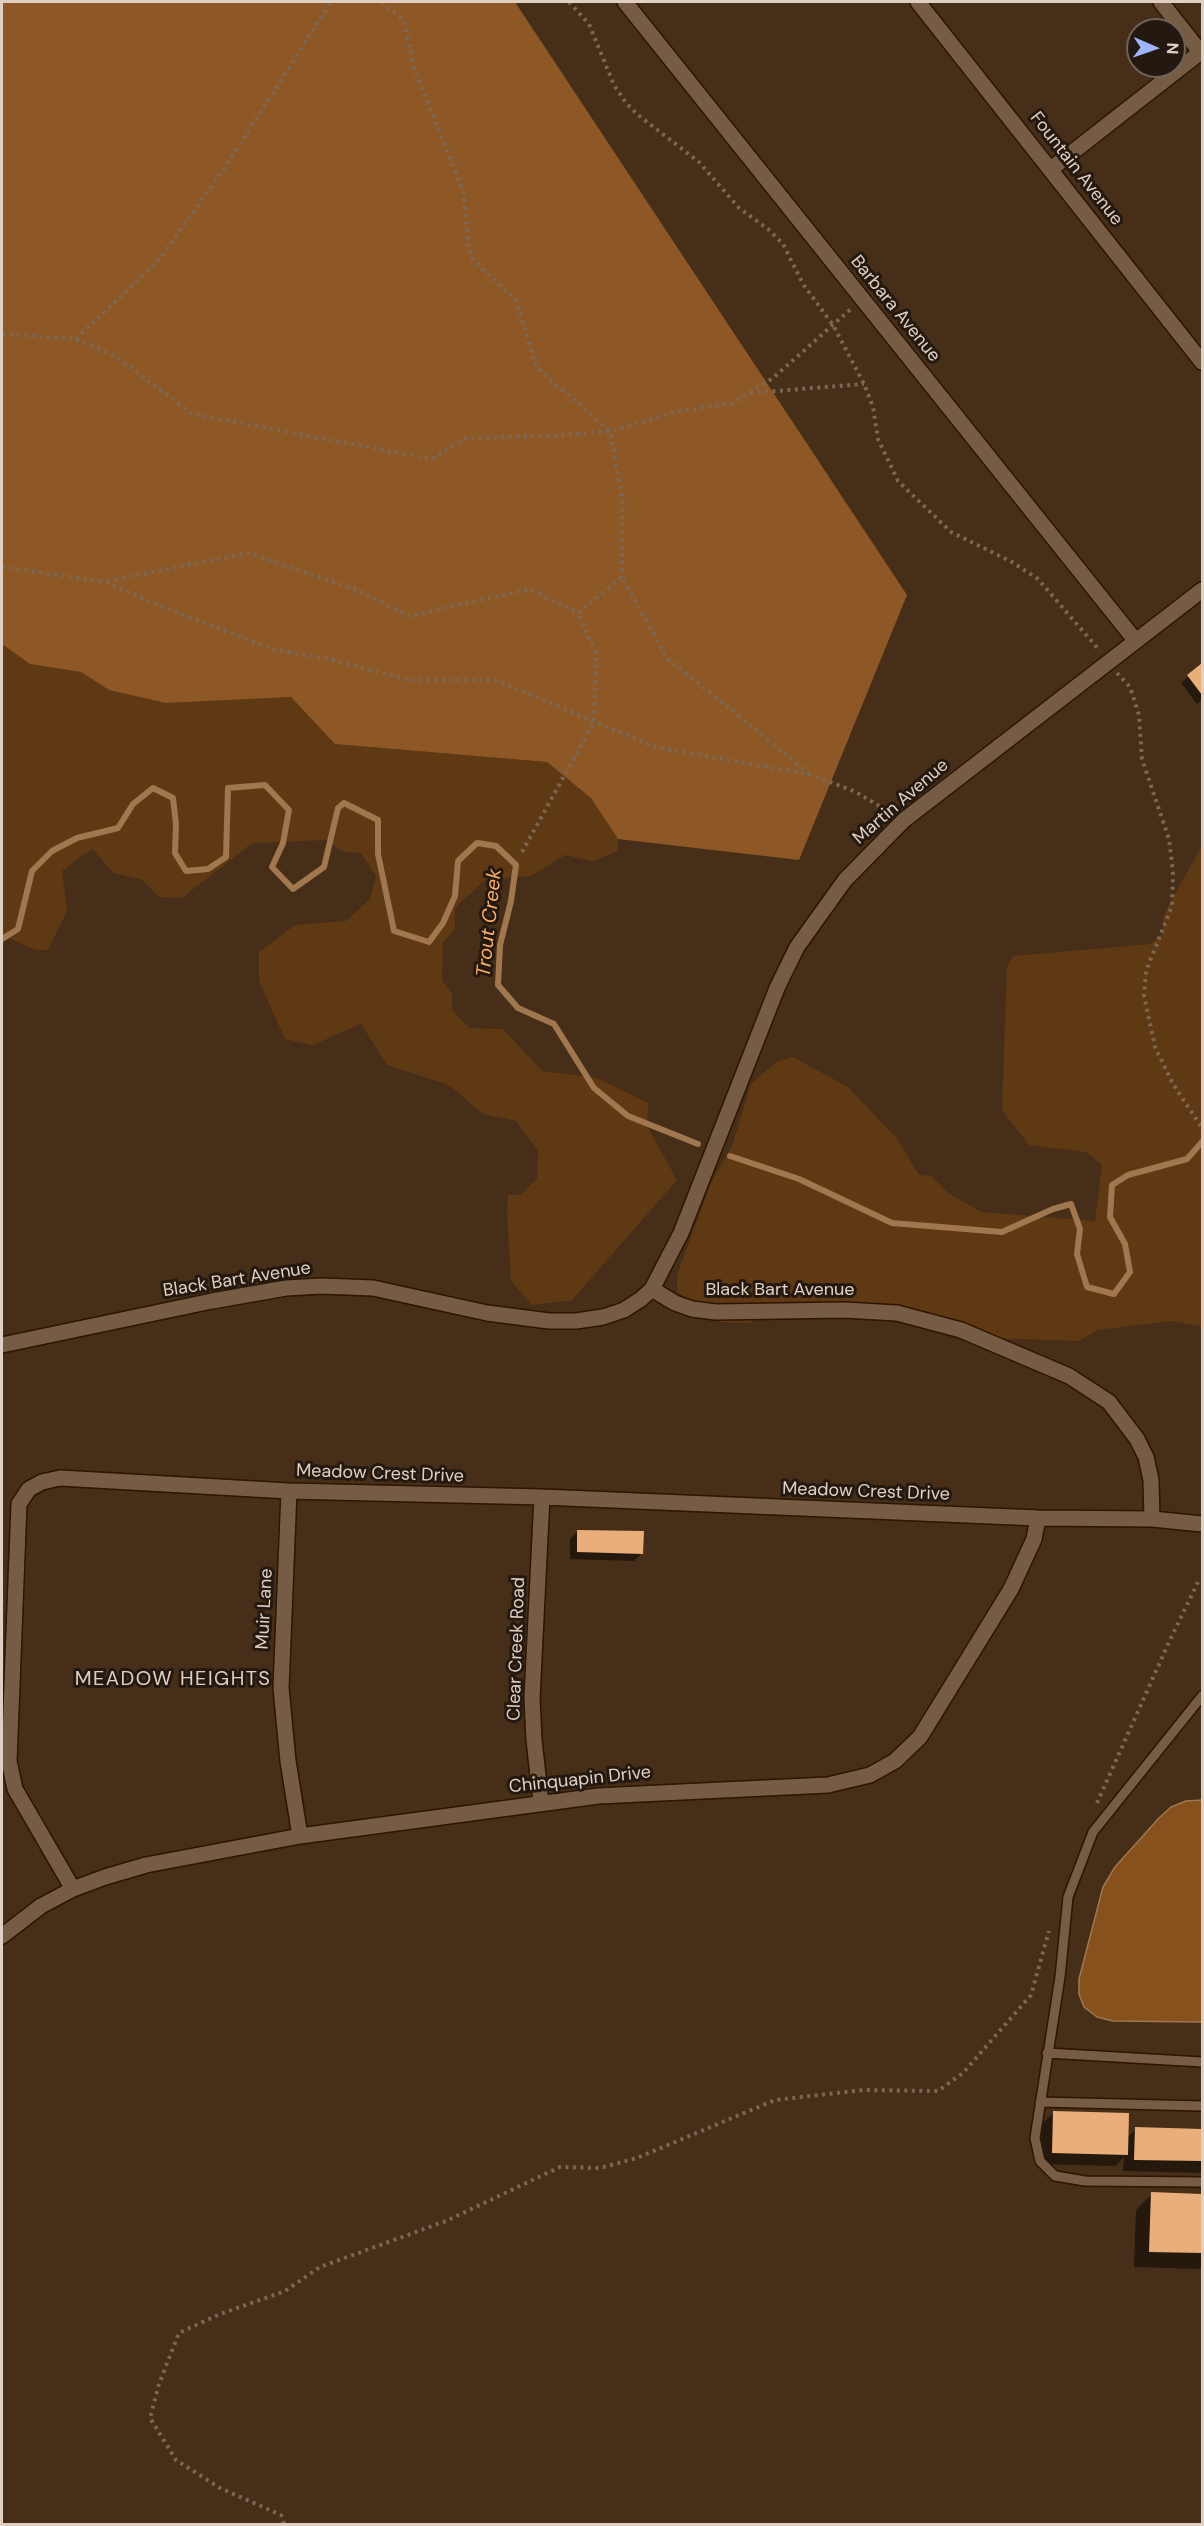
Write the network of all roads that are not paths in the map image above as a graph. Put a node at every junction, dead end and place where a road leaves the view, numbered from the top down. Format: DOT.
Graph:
graph roads {
  1 [pos="625,2"];
  2 [pos="918,2"];
  3 [pos="1161,2"];
  4 [pos="1202,52"];
  5 [pos="1051,169"];
  6 [pos="1203,362"];
  7 [pos="1203,590"];
  8 [pos="1136,640"];
  9 [pos="652,1289"];
  10 [pos="2,1346"];
  11 [pos="289,1491"];
  12 [pos="542,1497"];
  13 [pos="1038,1518"];
  14 [pos="1152,1520"];
  15 [pos="1203,1524"];
  16 [pos="1203,1696"];
  17 [pos="541,1802"];
  18 [pos="300,1836"];
  19 [pos="73,1889"];
  20 [pos="2,1936"];
  21 [pos="1047,2053"];
  22 [pos="1203,2062"];
  23 [pos="1040,2102"];
  24 [pos="1203,2106"];
  25 [pos="1203,2182"];
  1 -- 8 [label="street, Barbara Avenue"];
  2 -- 5 [label="street, Fountain Avenue"];
  3 -- 4 [label="street"];
  4 -- 5 [label="street"];
  5 -- 6 [label="street, Fountain Avenue"];
  7 -- 8 [label="street, Martin Avenue"];
  8 -- 9 [label="street, Martin Avenue"];
  9 -- 10 [label="street, Black Bart Avenue"];
  9 -- 14 [label="street, Black Bart Avenue"];
  11 -- 12 [label="street, Meadow Crest Drive"];
  11 -- 18 [label="street, Muir Lane"];
  11 -- 19 [label="street, Meadow Crest Drive"];
  12 -- 13 [label="street, Meadow Crest Drive"];
  12 -- 17 [label="street, Clear Creek Road"];
  13 -- 14 [label="street, Meadow Crest Drive"];
  13 -- 17 [label="street, Chinquapin Drive"];
  14 -- 15 [label="street, Meadow Crest Drive"];
  16 -- 21 [label="lane"];
  17 -- 18 [label="street, Chinquapin Drive"];
  18 -- 19 [label="street, Chinquapin Drive"];
  19 -- 20 [label="street, Chinquapin Drive"];
  21 -- 22 [label="lane"];
  21 -- 23 [label="lane"];
  23 -- 24 [label="lane"];
  23 -- 25 [label="lane"];
}
